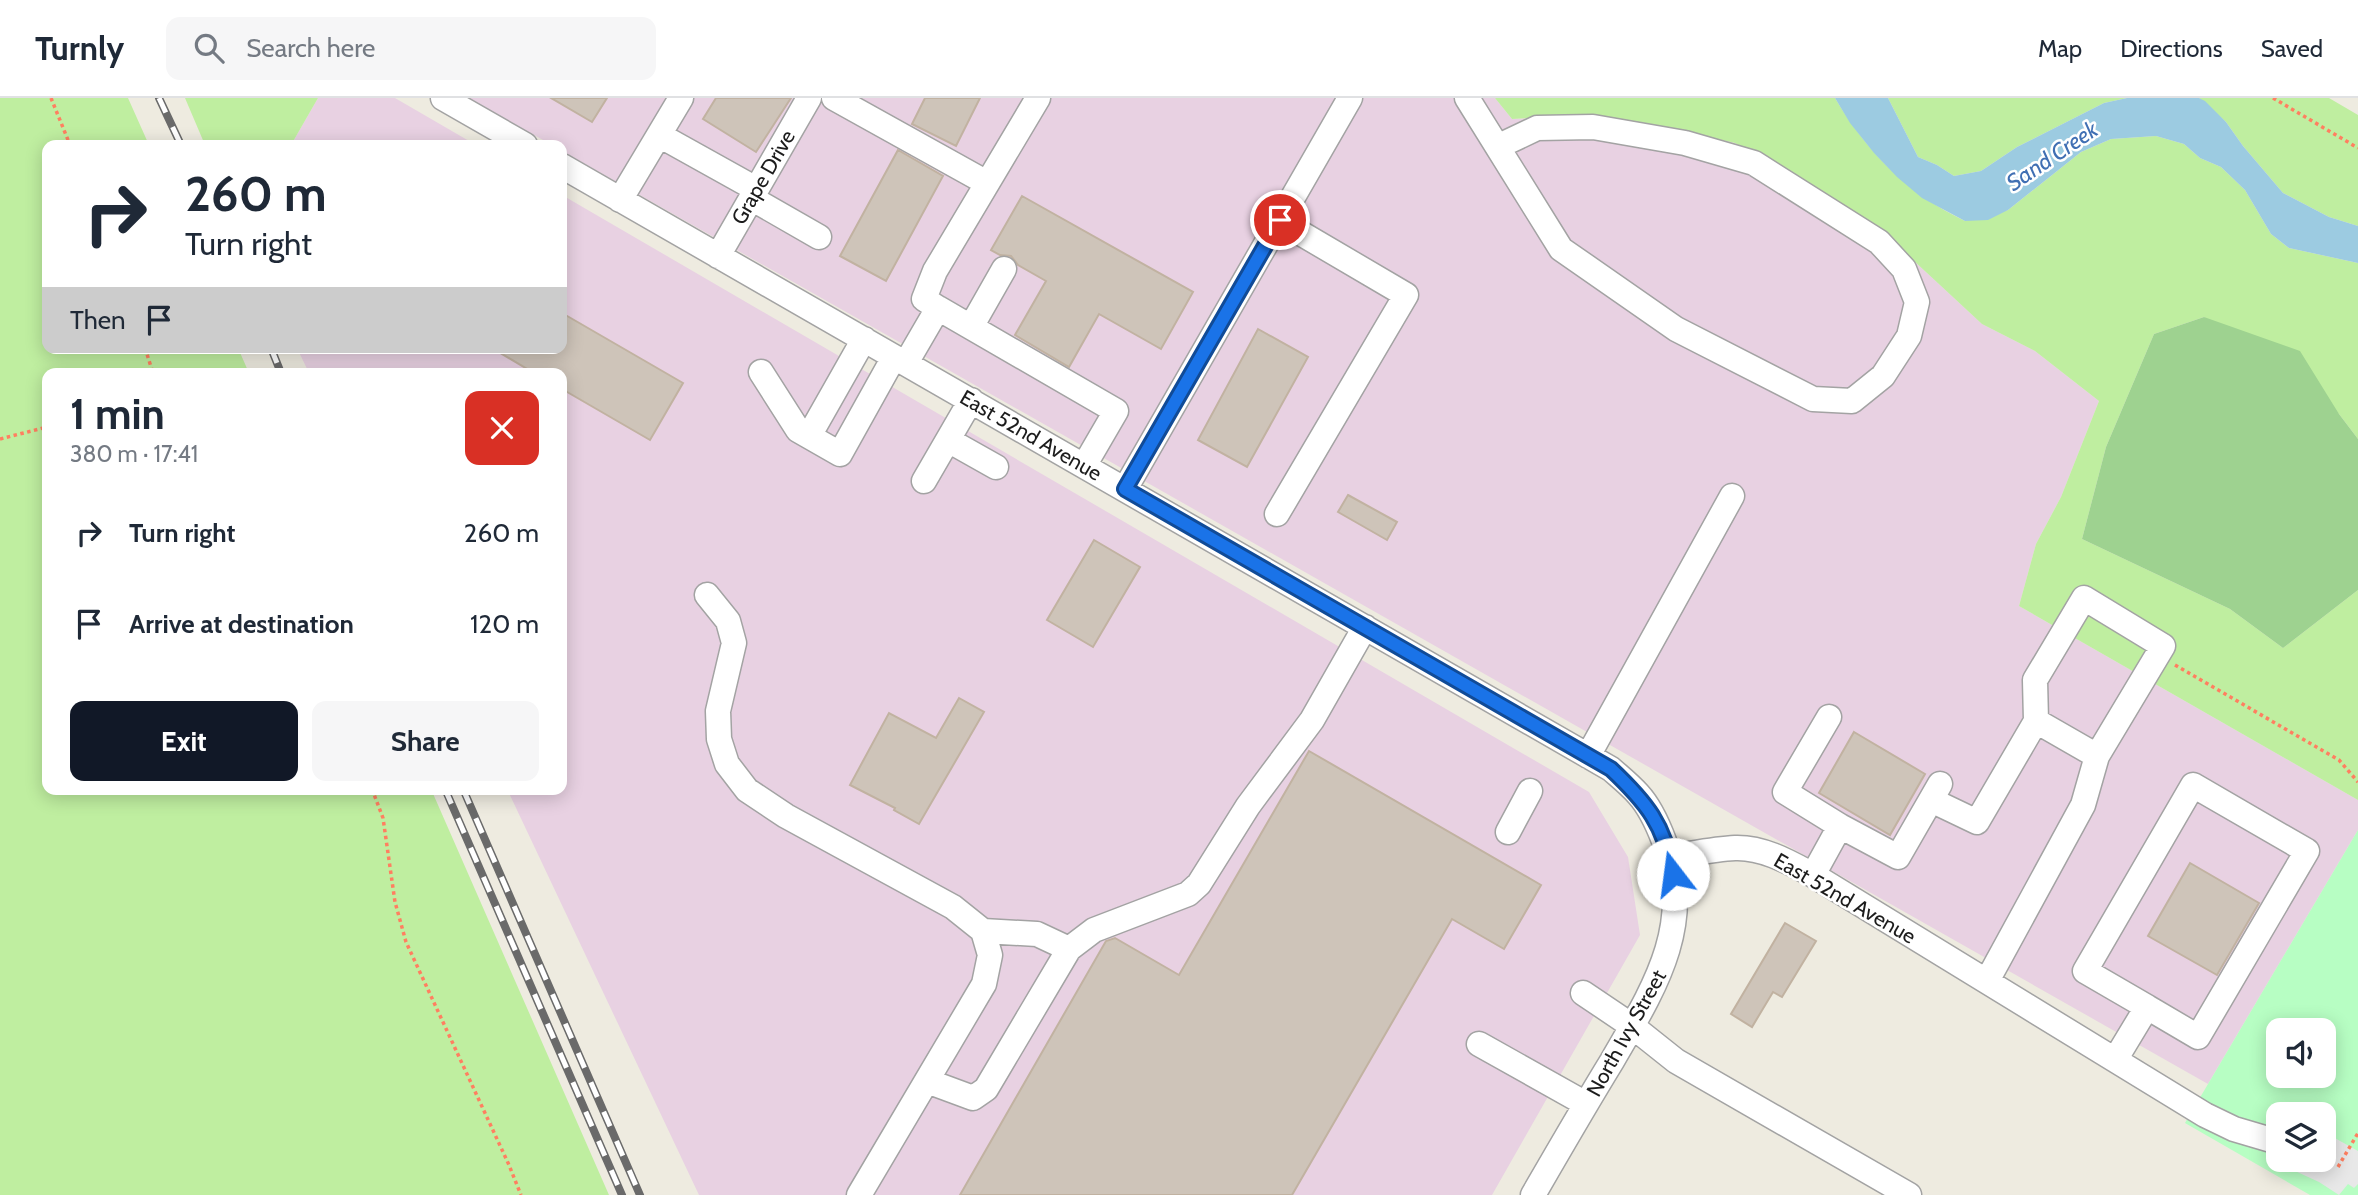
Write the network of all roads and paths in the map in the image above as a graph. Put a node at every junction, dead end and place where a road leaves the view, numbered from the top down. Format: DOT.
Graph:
graph roads {
  1 [pos="51,98"];
  2 [pos="681,98"];
  3 [pos="809,98"];
  4 [pos="834,98"];
  5 [pos="1038,98"];
  6 [pos="1350,98"];
  7 [pos="1467,98"];
  8 [pos="2273,98"];
  9 [pos="453,101"];
  10 [pos="659,135"];
  11 [pos="68,140"];
  12 [pos="517,140"];
  13 [pos="1499,146"];
  14 [pos="2358,148"];
  15 [pos="567,169"];
  16 [pos="987,183"];
  17 [pos="753,194"];
  18 [pos="620,200"];
  19 [pos="1280,220"];
  20 [pos="819,237"];
  21 [pos="718,256"];
  22 [pos="1004,269"];
  23 [pos="938,308"];
  24 [pos="971,327"];
  25 [pos="864,339"];
  26 [pos="900,360"];
  27 [pos="761,372"];
  28 [pos="971,400"];
  29 [pos="42,428"];
  30 [pos="809,436"];
  31 [pos="0,439"];
  32 [pos="948,440"];
  33 [pos="1084,466"];
  34 [pos="996,467"];
  35 [pos="924,481"];
  36 [pos="1125,489"];
  37 [pos="1732,496"];
  38 [pos="1277,514"];
  39 [pos="707,595"];
  40 [pos="1365,627"];
  41 [pos="2158,654"];
  42 [pos="1829,717"];
  43 [pos="2036,722"];
  44 [pos="1588,756"];
  45 [pos="2097,756"];
  46 [pos="2358,782"];
  47 [pos="1530,791"];
  48 [pos="374,795"];
  49 [pos="1840,825"];
  50 [pos="1508,832"];
  51 [pos="1670,857"];
  52 [pos="1813,875"];
  53 [pos="982,931"];
  54 [pos="1069,949"];
  55 [pos="1987,981"];
  56 [pos="1583,993"];
  57 [pos="2147,1007"];
  58 [pos="1632,1026"];
  59 [pos="1479,1044"];
  60 [pos="2115,1060"];
  61 [pos="927,1081"];
  62 [pos="1586,1104"];
  63 [pos="2358,1133"];
  64 [pos="2266,1138"];
  65 [pos="2338,1167"];
  66 [pos="521,1195"];
  67 [pos="859,1195"];
  68 [pos="1533,1195"];
  69 [pos="1909,1195"];
  1 -- 11 [label="path"];
  2 -- 10 [label="street"];
  3 -- 17 [label="street, Grape Drive"];
  4 -- 16 [label="street"];
  5 -- 16 [label="street"];
  6 -- 19 [label="street"];
  7 -- 13 [label="street"];
  8 -- 14 [label="path"];
  9 -- 12 [label="street"];
  10 -- 17 [label="street"];
  10 -- 18 [label="street"];
  13 -- 13 [label="street"];
  15 -- 18 [label="street, East 52nd Avenue"];
  16 -- 23 [label="street"];
  17 -- 20 [label="street"];
  17 -- 21 [label="street, Grape Drive"];
  18 -- 21 [label="street, East 52nd Avenue"];
  19 -- 36 [label="street"];
  19 -- 38 [label="street"];
  21 -- 25 [label="street, East 52nd Avenue"];
  22 -- 24 [label="street"];
  23 -- 24 [label="street"];
  23 -- 26 [label="street"];
  24 -- 33 [label="street"];
  25 -- 26 [label="street, East 52nd Avenue"];
  25 -- 30 [label="street"];
  26 -- 28 [label="street, East 52nd Avenue"];
  26 -- 30 [label="street"];
  27 -- 30 [label="street"];
  28 -- 32 [label="street"];
  28 -- 33 [label="street, East 52nd Avenue"];
  29 -- 31 [label="path"];
  32 -- 34 [label="street"];
  32 -- 35 [label="street"];
  33 -- 36 [label="street, East 52nd Avenue"];
  36 -- 40 [label="street, East 52nd Avenue"];
  37 -- 44 [label="street"];
  39 -- 53 [label="street"];
  40 -- 44 [label="street, East 52nd Avenue"];
  40 -- 54 [label="street"];
  41 -- 43 [label="street"];
  41 -- 45 [label="street"];
  41 -- 46 [label="path"];
  42 -- 49 [label="street"];
  43 -- 45 [label="street"];
  43 -- 49 [label="street"];
  44 -- 51 [label="street, East 52nd Avenue"];
  45 -- 55 [label="street"];
  47 -- 50 [label="street"];
  48 -- 66 [label="path"];
  49 -- 52 [label="street"];
  51 -- 52 [label="street, East 52nd Avenue"];
  51 -- 58 [label="street, North Ivy Street"];
  52 -- 55 [label="street, East 52nd Avenue"];
  53 -- 54 [label="street"];
  53 -- 61 [label="street"];
  54 -- 61 [label="street"];
  55 -- 60 [label="street, East 52nd Avenue"];
  56 -- 58 [label="street"];
  57 -- 57 [label="street"];
  57 -- 60 [label="street"];
  58 -- 62 [label="street, North Ivy Street"];
  58 -- 69 [label="street"];
  59 -- 62 [label="street"];
  60 -- 64 [label="street, East 52nd Avenue"];
  61 -- 67 [label="street"];
  62 -- 68 [label="street, North Ivy Street"];
  63 -- 65 [label="path"];
}
